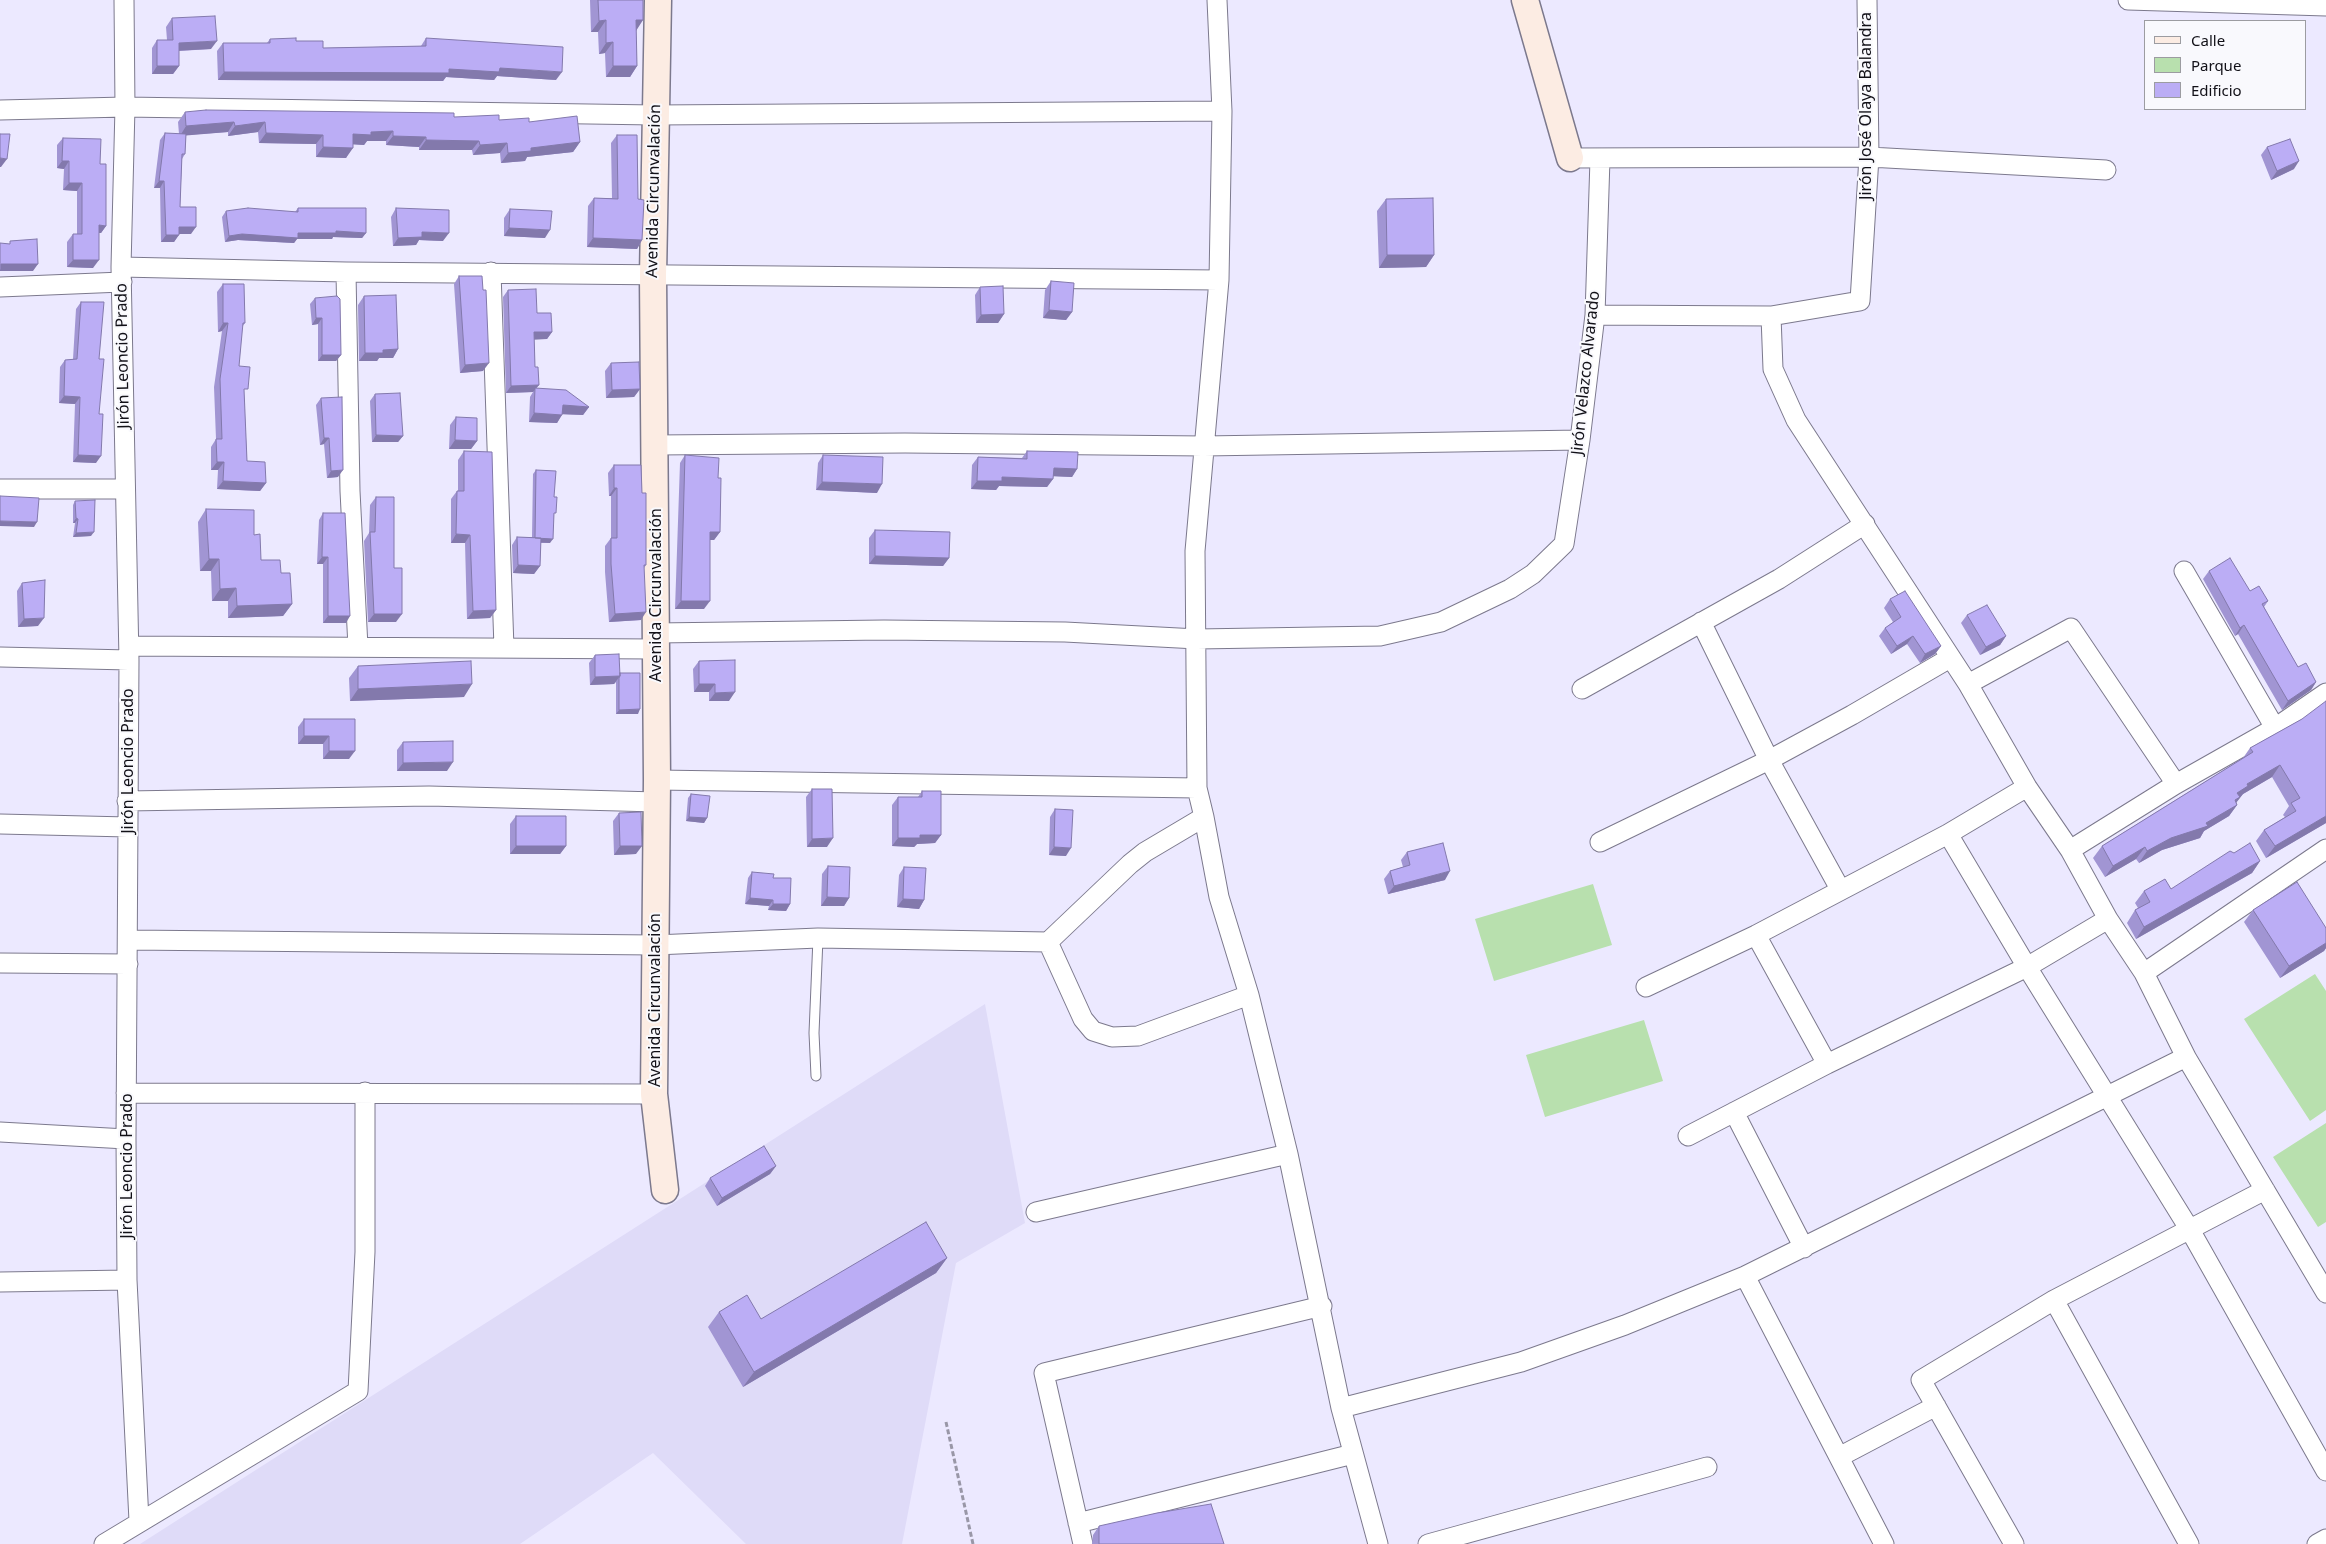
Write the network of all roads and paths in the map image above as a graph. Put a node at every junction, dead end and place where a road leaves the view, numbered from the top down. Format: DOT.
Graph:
graph roads {
  1 [pos="124,0"];
  2 [pos="658,0"];
  3 [pos="1217,0"];
  4 [pos="1525,0"];
  5 [pos="1867,0"];
  6 [pos="2128,0"];
  7 [pos="2326,6"];
  8 [pos="125,107"];
  9 [pos="0,110"];
  10 [pos="1222,112"];
  11 [pos="655,115"];
  12 [pos="1869,157"];
  13 [pos="1570,158"];
  14 [pos="1600,158"];
  15 [pos="2106,170"];
  16 [pos="346,272"];
  17 [pos="490,272"];
  18 [pos="122,274"];
  19 [pos="652,276"];
  20 [pos="1219,280"];
  21 [pos="0,286"];
  22 [pos="1595,315"];
  23 [pos="1771,316"];
  24 [pos="1580,440"];
  25 [pos="655,445"];
  26 [pos="1204,446"];
  27 [pos="0,489"];
  28 [pos="125,489"];
  29 [pos="1865,524"];
  30 [pos="2184,571"];
  31 [pos="1701,622"];
  32 [pos="1197,639"];
  33 [pos="656,641"];
  34 [pos="358,647"];
  35 [pos="504,648"];
  36 [pos="129,653"];
  37 [pos="0,657"];
  38 [pos="1950,658"];
  39 [pos="1968,684"];
  40 [pos="1582,689"];
  41 [pos="2326,693"];
  42 [pos="2274,728"];
  43 [pos="1769,760"];
  44 [pos="2176,784"];
  45 [pos="2027,787"];
  46 [pos="1196,788"];
  47 [pos="657,791"];
  48 [pos="127,801"];
  49 [pos="1204,817"];
  50 [pos="0,824"];
  51 [pos="128,827"];
  52 [pos="1948,834"];
  53 [pos="1600,842"];
  54 [pos="2070,850"];
  55 [pos="2326,850"];
  56 [pos="1840,889"];
  57 [pos="2108,919"];
  58 [pos="1756,935"];
  59 [pos="818,938"];
  60 [pos="128,940"];
  61 [pos="1048,942"];
  62 [pos="655,945"];
  63 [pos="0,963"];
  64 [pos="128,964"];
  65 [pos="2027,967"];
  66 [pos="2144,973"];
  67 [pos="1646,987"];
  68 [pos="1249,995"];
  69 [pos="2186,1057"];
  70 [pos="1827,1064"];
  71 [pos="816,1076"];
  72 [pos="365,1092"];
  73 [pos="126,1093"];
  74 [pos="654,1094"];
  75 [pos="2109,1097"];
  76 [pos="1734,1112"];
  77 [pos="0,1132"];
  78 [pos="1688,1136"];
  79 [pos="126,1139"];
  80 [pos="1288,1154"];
  81 [pos="666,1190"];
  82 [pos="2266,1190"];
  83 [pos="1036,1212"];
  84 [pos="2190,1230"];
  85 [pos="1804,1248"];
  86 [pos="1745,1276"];
  87 [pos="127,1280"];
  88 [pos="0,1282"];
  89 [pos="2326,1293"];
  90 [pos="2054,1300"];
  91 [pos="1322,1306"];
  92 [pos="1936,1406"];
  93 [pos="1342,1408"];
  94 [pos="946,1422"];
  95 [pos="1353,1454"];
  96 [pos="1839,1457"];
  97 [pos="1707,1467"];
  98 [pos="2326,1471"];
  99 [pos="139,1521"];
  100 [pos="1078,1523"];
  101 [pos="2326,1539"];
  102 [pos="2009,1542"];
  103 [pos="104,1544"];
  104 [pos="973,1544"];
  105 [pos="1083,1544"];
  106 [pos="1378,1544"];
  107 [pos="1428,1544"];
  108 [pos="1884,1544"];
  109 [pos="2189,1544"];
  110 [pos="2317,1544"];
  1 -- 8 [label="street, Jirón Leoncio Prado"];
  2 -- 11 [label="street, Avenida Circunvalación"];
  3 -- 10 [label="street"];
  4 -- 13 [label="street"];
  5 -- 12 [label="street, Jirón José Olaya Balandra"];
  6 -- 7 [label="street"];
  8 -- 9 [label="street"];
  8 -- 11 [label="street"];
  8 -- 18 [label="street, Jirón Leoncio Prado"];
  10 -- 11 [label="street"];
  10 -- 20 [label="street"];
  11 -- 19 [label="street, Avenida Circunvalación"];
  12 -- 14 [label="street"];
  12 -- 15 [label="street"];
  12 -- 23 [label="street, Jirón José Olaya Balandra"];
  13 -- 14 [label="street"];
  14 -- 22 [label="street, Jirón Velazco Alvarado"];
  16 -- 17 [label="street"];
  16 -- 18 [label="street"];
  16 -- 34 [label="street"];
  17 -- 19 [label="street"];
  17 -- 35 [label="street"];
  18 -- 21 [label="street"];
  18 -- 28 [label="street, Jirón Leoncio Prado"];
  19 -- 20 [label="street"];
  19 -- 25 [label="street, Avenida Circunvalación"];
  20 -- 26 [label="street"];
  22 -- 23 [label="street"];
  22 -- 24 [label="street, Jirón Velazco Alvarado"];
  23 -- 29 [label="street"];
  24 -- 26 [label="street"];
  24 -- 32 [label="street, Jirón Velazco Alvarado"];
  25 -- 26 [label="street"];
  25 -- 33 [label="street, Avenida Circunvalación"];
  26 -- 32 [label="street"];
  27 -- 28 [label="street"];
  28 -- 36 [label="street, Jirón Leoncio Prado"];
  29 -- 31 [label="street"];
  29 -- 38 [label="street"];
  30 -- 42 [label="street"];
  31 -- 40 [label="street"];
  31 -- 43 [label="street"];
  32 -- 33 [label="street, Jirón Velazco Alvarado"];
  32 -- 46 [label="street"];
  33 -- 35 [label="street, Jirón Velazco Alvarado"];
  33 -- 47 [label="street, Avenida Circunvalación"];
  34 -- 35 [label="street, Jirón Velazco Alvarado"];
  34 -- 36 [label="street, Jirón Velazco Alvarado"];
  36 -- 37 [label="street, Jirón Velazco Alvarado"];
  36 -- 48 [label="street, Jirón Leoncio Prado"];
  38 -- 39 [label="street"];
  38 -- 43 [label="street"];
  39 -- 44 [label="street"];
  39 -- 45 [label="street"];
  41 -- 42 [label="street"];
  42 -- 44 [label="street"];
  43 -- 53 [label="street"];
  43 -- 56 [label="street"];
  44 -- 54 [label="street"];
  45 -- 52 [label="street"];
  45 -- 54 [label="street"];
  46 -- 47 [label="street"];
  46 -- 49 [label="street"];
  47 -- 48 [label="street"];
  47 -- 62 [label="street, Avenida Circunvalación"];
  48 -- 51 [label="street, Jirón Leoncio Prado"];
  49 -- 61 [label="street"];
  49 -- 68 [label="street"];
  50 -- 51 [label="street"];
  51 -- 60 [label="street, Jirón Leoncio Prado"];
  52 -- 56 [label="street"];
  52 -- 65 [label="street"];
  54 -- 57 [label="street"];
  55 -- 66 [label="street"];
  56 -- 58 [label="street"];
  57 -- 65 [label="street"];
  57 -- 66 [label="street"];
  58 -- 67 [label="street"];
  58 -- 70 [label="street"];
  59 -- 61 [label="street"];
  59 -- 62 [label="street"];
  59 -- 71 [label="lane"];
  60 -- 62 [label="street"];
  60 -- 64 [label="street, Jirón Leoncio Prado"];
  61 -- 68 [label="street"];
  62 -- 74 [label="street, Avenida Circunvalación"];
  63 -- 64 [label="street"];
  64 -- 73 [label="street, Jirón Leoncio Prado"];
  65 -- 70 [label="street"];
  65 -- 75 [label="street"];
  66 -- 69 [label="street"];
  68 -- 80 [label="street"];
  69 -- 75 [label="street"];
  69 -- 82 [label="street"];
  70 -- 76 [label="street"];
  72 -- 73 [label="street"];
  72 -- 74 [label="street"];
  72 -- 99 [label="street"];
  73 -- 79 [label="street, Jirón Leoncio Prado"];
  74 -- 81 [label="street, Avenida Circunvalación"];
  75 -- 84 [label="street"];
  75 -- 85 [label="street"];
  76 -- 78 [label="street"];
  76 -- 85 [label="street"];
  77 -- 79 [label="street"];
  79 -- 87 [label="street, Jirón Leoncio Prado"];
  80 -- 83 [label="street"];
  80 -- 91 [label="street"];
  82 -- 84 [label="street"];
  82 -- 89 [label="street"];
  84 -- 90 [label="street"];
  84 -- 98 [label="street"];
  85 -- 86 [label="street"];
  86 -- 93 [label="street"];
  86 -- 96 [label="street"];
  87 -- 88 [label="street"];
  87 -- 99 [label="street, Jirón Leoncio Prado"];
  90 -- 92 [label="street"];
  90 -- 109 [label="street"];
  91 -- 93 [label="street"];
  91 -- 100 [label="street"];
  92 -- 96 [label="street"];
  92 -- 102 [label="street"];
  93 -- 95 [label="street"];
  94 -- 104 [label="path"];
  95 -- 100 [label="street"];
  95 -- 106 [label="street"];
  96 -- 108 [label="street"];
  97 -- 107 [label="street"];
  99 -- 103 [label="street"];
  100 -- 105 [label="street"];
  101 -- 110 [label="street"];
}
